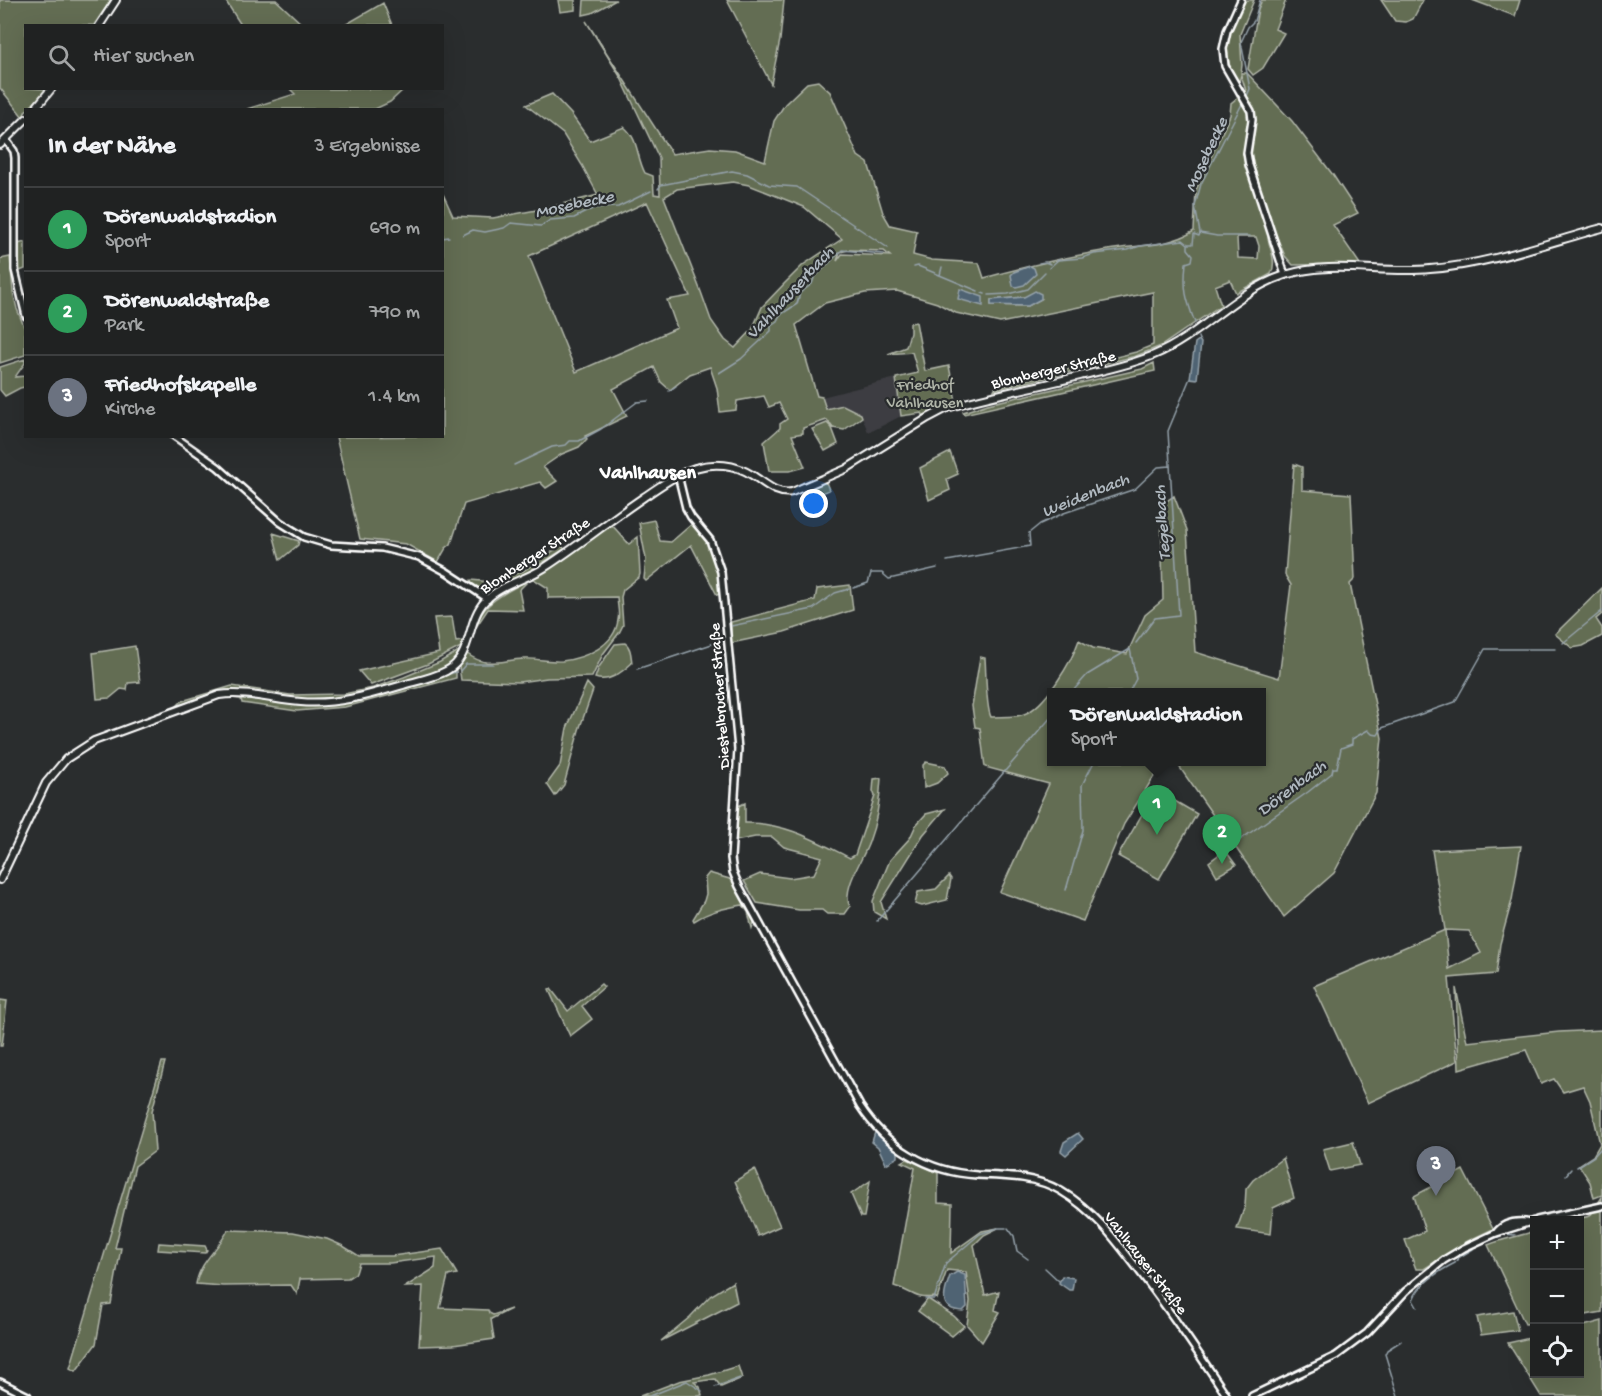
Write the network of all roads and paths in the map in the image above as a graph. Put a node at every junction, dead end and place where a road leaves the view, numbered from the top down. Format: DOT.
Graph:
graph roads {
  1 [pos="116,0"];
  2 [pos="1241,0"];
  3 [pos="100,24"];
  4 [pos="50,90"];
  5 [pos="36,108"];
  6 [pos="24,121"];
  7 [pos="6,140"];
  8 [pos="0,145"];
  9 [pos="1602,228"];
  10 [pos="1285,275"];
  11 [pos="24,308"];
  12 [pos="177,438"];
  13 [pos="678,475"];
  14 [pos="488,599"];
  15 [pos="0,880"];
  16 [pos="884,1136"];
  17 [pos="1602,1206"];
  18 [pos="1557,1216"];
  19 [pos="1530,1222"];
  20 [pos="0,1382"];
  21 [pos="28,1396"];
  22 [pos="1227,1396"];
  23 [pos="1252,1396"];
  1 -- 3 [label="main road"];
  2 -- 10 [label="street"];
  4 -- 5 [label="main road"];
  6 -- 7 [label="main road"];
  7 -- 8 [label="main road"];
  7 -- 11 [label="street"];
  9 -- 10 [label="main road, Blomberger Straße"];
  10 -- 13 [label="main road, Blomberger Straße"];
  12 -- 14 [label="street"];
  13 -- 14 [label="main road, Blomberger Straße"];
  13 -- 16 [label="street, Diestelbrucher Straße"];
  14 -- 15 [label="main road, Blomberger Straße"];
  16 -- 22 [label="street, Vahlhauser Straße"];
  17 -- 18 [label="street"];
  19 -- 23 [label="street"];
  20 -- 21 [label="street"];
}
